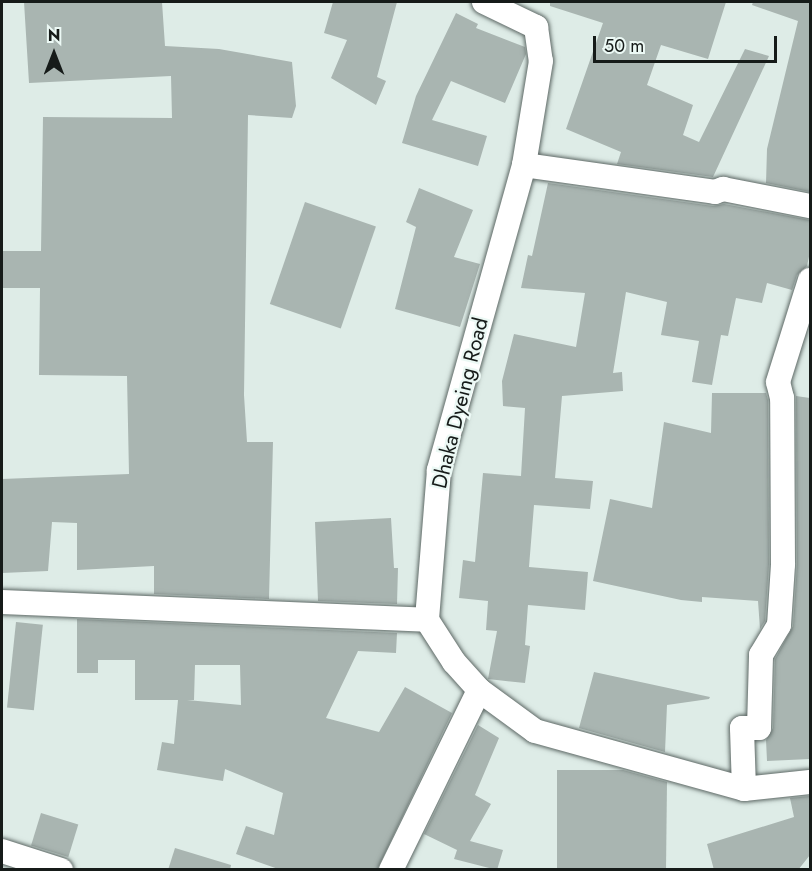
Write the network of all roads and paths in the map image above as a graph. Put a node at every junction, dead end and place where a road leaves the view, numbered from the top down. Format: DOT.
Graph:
graph roads {
  1 [pos="484,2"];
  2 [pos="524,165"];
  3 [pos="810,206"];
  4 [pos="810,280"];
  5 [pos="2,602"];
  6 [pos="427,620"];
  7 [pos="479,690"];
  8 [pos="810,782"];
  9 [pos="744,789"];
  10 [pos="2,850"];
  11 [pos="61,870"];
  12 [pos="391,870"];
  1 -- 2 [label="street, Dhaka Dyeing Road"];
  2 -- 3 [label="street"];
  2 -- 6 [label="street, Dhaka Dyeing Road"];
  4 -- 9 [label="street"];
  5 -- 6 [label="street"];
  6 -- 7 [label="street"];
  7 -- 9 [label="street"];
  7 -- 12 [label="street"];
  8 -- 9 [label="street"];
  10 -- 11 [label="street"];
}
